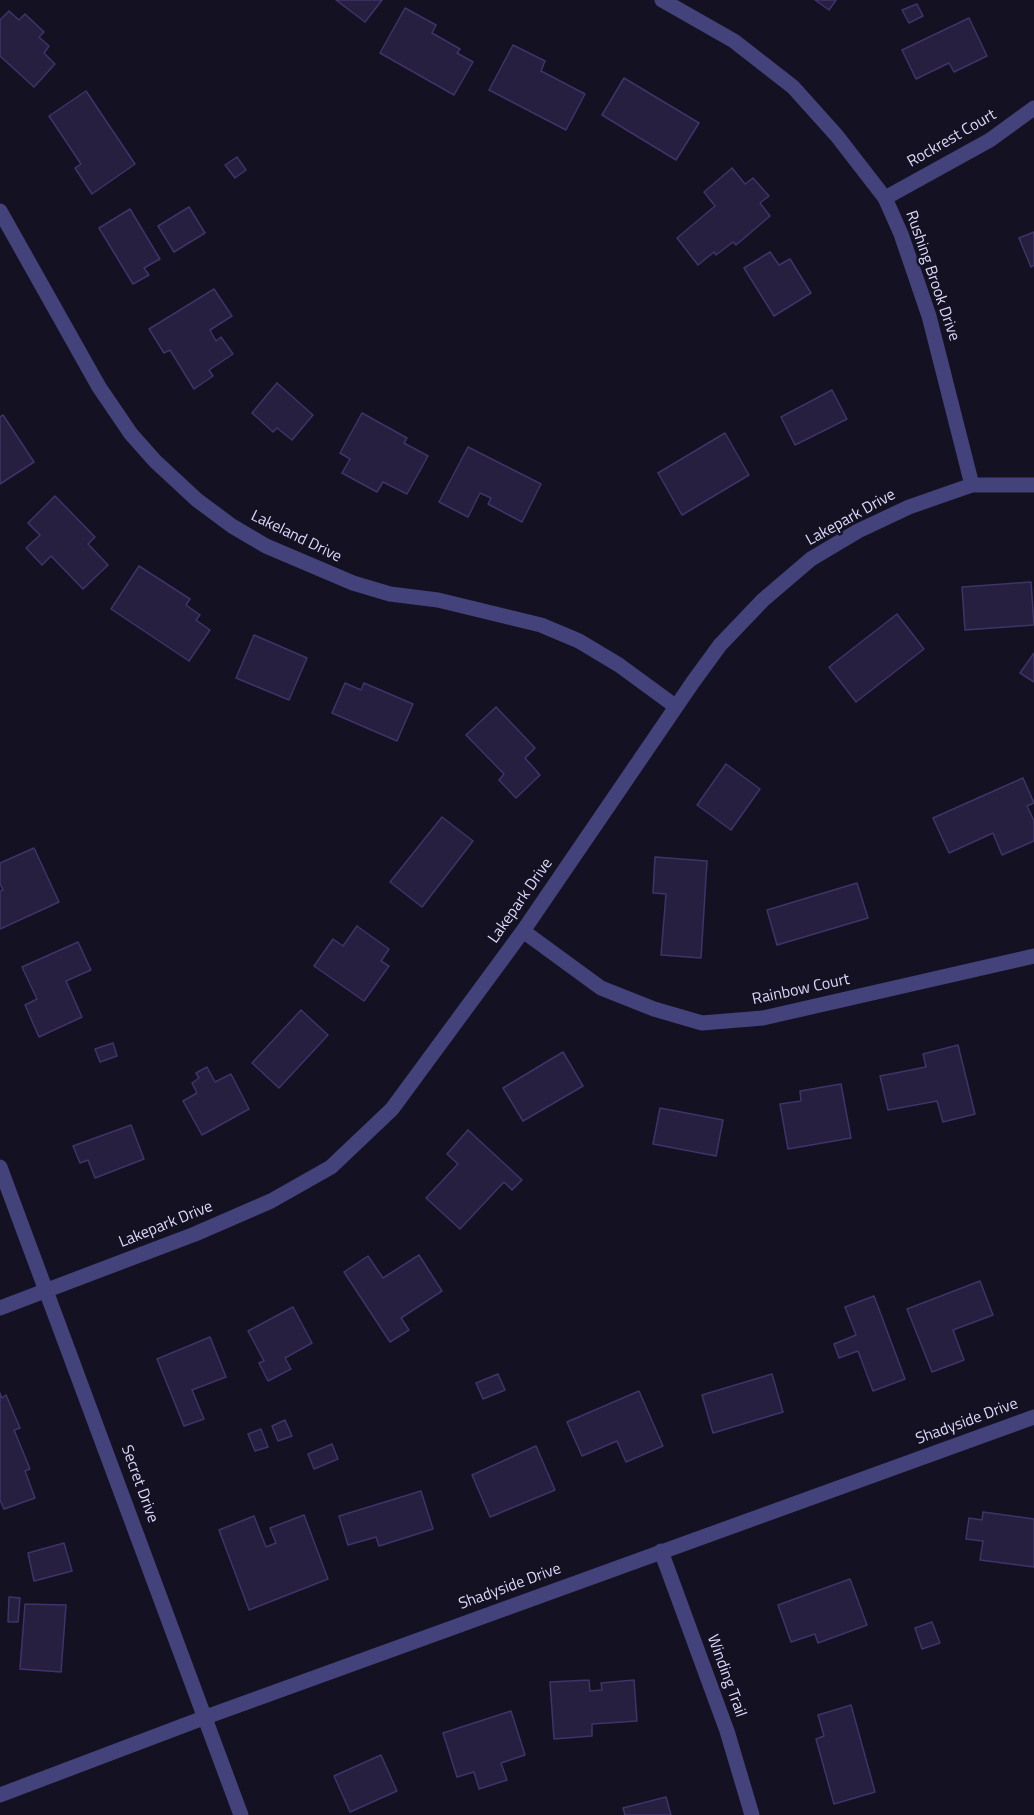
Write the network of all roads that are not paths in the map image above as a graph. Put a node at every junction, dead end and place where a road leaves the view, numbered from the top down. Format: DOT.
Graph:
graph roads {
  1 [pos="662,0"];
  2 [pos="1034,108"];
  3 [pos="885,198"];
  4 [pos="0,211"];
  5 [pos="972,485"];
  6 [pos="1034,485"];
  7 [pos="675,706"];
  8 [pos="523,931"];
  9 [pos="1034,956"];
  10 [pos="0,1167"];
  11 [pos="48,1290"];
  12 [pos="0,1308"];
  13 [pos="1034,1417"];
  14 [pos="661,1551"];
  15 [pos="206,1717"];
  16 [pos="0,1795"];
  17 [pos="241,1815"];
  18 [pos="752,1815"];
  1 -- 3 [label="street, Rushing Brook Drive"];
  2 -- 3 [label="street, Rockrest Court"];
  3 -- 5 [label="street, Rushing Brook Drive"];
  4 -- 7 [label="street, Lakeland Drive"];
  5 -- 6 [label="street, Lakepark Drive"];
  5 -- 7 [label="street, Lakepark Drive"];
  7 -- 8 [label="street, Lakepark Drive"];
  8 -- 9 [label="street, Rainbow Court"];
  8 -- 11 [label="street, Lakepark Drive"];
  10 -- 11 [label="street, Secret Drive"];
  11 -- 12 [label="street, Lakepark Drive"];
  11 -- 15 [label="street, Secret Drive"];
  13 -- 14 [label="street, Shadyside Drive"];
  14 -- 15 [label="street, Shadyside Drive"];
  14 -- 18 [label="street, Winding Trail"];
  15 -- 16 [label="street, Shadyside Drive"];
  15 -- 17 [label="street, Secret Drive"];
}
